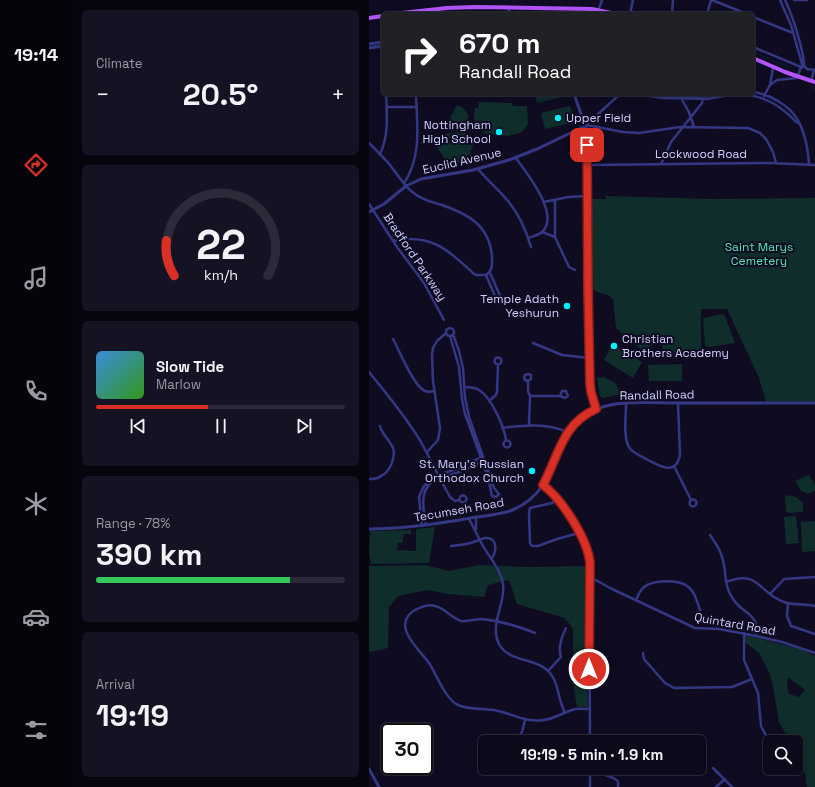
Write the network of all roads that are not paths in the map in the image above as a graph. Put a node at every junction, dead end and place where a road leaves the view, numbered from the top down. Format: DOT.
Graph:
graph roads {
  1 [pos="602,0"];
  2 [pos="633,0"];
  3 [pos="673,0"];
  4 [pos="711,0"];
  5 [pos="780,0"];
  6 [pos="785,0"];
  7 [pos="794,0"];
  8 [pos="807,0"];
  9 [pos="509,7"];
  10 [pos="420,12"];
  11 [pos="509,12"];
  12 [pos="596,12"];
  13 [pos="630,12"];
  14 [pos="672,12"];
  15 [pos="708,12"];
  16 [pos="742,12"];
  17 [pos="381,16"];
  18 [pos="369,18"];
  19 [pos="755,18"];
  20 [pos="795,33"];
  21 [pos="381,42"];
  22 [pos="369,44"];
  23 [pos="381,46"];
  24 [pos="369,48"];
  25 [pos="755,48"];
  26 [pos="755,59"];
  27 [pos="803,67"];
  28 [pos="773,68"];
  29 [pos="814,70"];
  30 [pos="798,77"];
  31 [pos="813,81"];
  32 [pos="769,85"];
  33 [pos="755,93"];
  34 [pos="755,95"];
  35 [pos="386,96"];
  36 [pos="416,96"];
  37 [pos="575,96"];
  38 [pos="619,96"];
  39 [pos="647,96"];
  40 [pos="667,96"];
  41 [pos="711,96"];
  42 [pos="720,96"];
  43 [pos="764,96"];
  44 [pos="681,98"];
  45 [pos="704,98"];
  46 [pos="387,107"];
  47 [pos="417,107"];
  48 [pos="691,117"];
  49 [pos="585,126"];
  50 [pos="683,127"];
  51 [pos="694,127"];
  52 [pos="369,143"];
  53 [pos="380,154"];
  54 [pos="516,158"];
  55 [pos="776,163"];
  56 [pos="661,164"];
  57 [pos="809,164"];
  58 [pos="587,165"];
  59 [pos="815,165"];
  60 [pos="477,168"];
  61 [pos="405,184"];
  62 [pos="587,196"];
  63 [pos="555,200"];
  64 [pos="544,202"];
  65 [pos="369,204"];
  66 [pos="371,211"];
  67 [pos="542,232"];
  68 [pos="555,236"];
  69 [pos="528,238"];
  70 [pos="393,240"];
  71 [pos="531,247"];
  72 [pos="575,270"];
  73 [pos="490,273"];
  74 [pos="486,275"];
  75 [pos="444,320"];
  76 [pos="446,333"];
  77 [pos="452,335"];
  78 [pos="393,339"];
  79 [pos="533,343"];
  80 [pos="590,358"];
  81 [pos="498,364"];
  82 [pos="369,372"];
  83 [pos="528,381"];
  84 [pos="463,387"];
  85 [pos="434,391"];
  86 [pos="530,396"];
  87 [pos="561,396"];
  88 [pos="489,401"];
  89 [pos="678,403"];
  90 [pos="815,403"];
  91 [pos="626,404"];
  92 [pos="596,409"];
  93 [pos="529,425"];
  94 [pos="380,426"];
  95 [pos="503,428"];
  96 [pos="567,432"];
  97 [pos="506,440"];
  98 [pos="427,452"];
  99 [pos="482,457"];
  100 [pos="483,461"];
  101 [pos="674,466"];
  102 [pos="439,476"];
  103 [pos="369,479"];
  104 [pos="543,485"];
  105 [pos="558,498"];
  106 [pos="459,500"];
  107 [pos="691,500"];
  108 [pos="476,518"];
  109 [pos="469,519"];
  110 [pos="424,526"];
  111 [pos="369,529"];
  112 [pos="476,530"];
  113 [pos="579,533"];
  114 [pos="711,535"];
  115 [pos="480,540"];
  116 [pos="451,546"];
  117 [pos="491,558"];
  118 [pos="590,576"];
  119 [pos="815,577"];
  120 [pos="726,582"];
  121 [pos="770,594"];
  122 [pos="636,600"];
  123 [pos="788,603"];
  124 [pos="815,606"];
  125 [pos="700,610"];
  126 [pos="497,622"];
  127 [pos="566,628"];
  128 [pos="535,632"];
  129 [pos="744,633"];
  130 [pos="815,634"];
  131 [pos="756,636"];
  132 [pos="643,653"];
  133 [pos="815,653"];
  134 [pos="548,671"];
  135 [pos="752,679"];
  136 [pos="590,709"];
  137 [pos="565,713"];
  138 [pos="525,720"];
  139 [pos="521,735"];
  140 [pos="590,735"];
  141 [pos="766,735"];
  142 [pos="713,768"];
  143 [pos="369,769"];
  144 [pos="590,775"];
  145 [pos="604,775"];
  146 [pos="725,779"];
  147 [pos="379,787"];
  148 [pos="591,787"];
  149 [pos="618,787"];
  150 [pos="716,787"];
  151 [pos="732,787"];
  1 -- 12 [label="street"];
  2 -- 13 [label="street"];
  3 -- 14 [label="street"];
  4 -- 15 [label="street"];
  4 -- 16 [label="street"];
  5 -- 20 [label="street"];
  6 -- 20 [label="street"];
  7 -- 8 [label="street"];
  9 -- 10 [label="main road"];
  9 -- 11 [label="street"];
  9 -- 12 [label="main road"];
  17 -- 18 [label="main road"];
  19 -- 20 [label="street"];
  20 -- 27 [label="street"];
  21 -- 22 [label="street"];
  23 -- 24 [label="street"];
  25 -- 27 [label="street"];
  26 -- 28 [label="main road"];
  27 -- 29 [label="street"];
  27 -- 30 [label="street"];
  28 -- 30 [label="main road"];
  28 -- 32 [label="street"];
  29 -- 31 [label="street"];
  30 -- 31 [label="main road"];
  30 -- 32 [label="street"];
  32 -- 43 [label="street"];
  33 -- 43 [label="street"];
  34 -- 43 [label="street"];
  35 -- 46 [label="street"];
  36 -- 47 [label="street"];
  37 -- 49 [label="street"];
  38 -- 49 [label="street"];
  39 -- 44 [label="street"];
  40 -- 44 [label="street"];
  41 -- 45 [label="street"];
  42 -- 45 [label="street"];
  43 -- 57 [label="street"];
  44 -- 45 [label="street"];
  44 -- 48 [label="street"];
  45 -- 48 [label="street"];
  46 -- 47 [label="street"];
  46 -- 53 [label="street"];
  47 -- 61 [label="street"];
  48 -- 50 [label="street"];
  48 -- 51 [label="street"];
  49 -- 50 [label="street"];
  49 -- 54 [label="street, Euclid Avenue"];
  49 -- 58 [label="street"];
  50 -- 51 [label="street"];
  50 -- 56 [label="street"];
  51 -- 55 [label="street"];
  52 -- 53 [label="street"];
  53 -- 61 [label="street"];
  54 -- 60 [label="street, Euclid Avenue"];
  54 -- 64 [label="street"];
  55 -- 56 [label="street, Lockwood Road"];
  55 -- 57 [label="street, Lockwood Road"];
  56 -- 58 [label="street, Lockwood Road"];
  57 -- 59 [label="street, Lockwood Road"];
  58 -- 62 [label="street"];
  60 -- 61 [label="street, Euclid Avenue"];
  60 -- 69 [label="street"];
  61 -- 66 [label="street, Euclid Avenue"];
  61 -- 73 [label="street"];
  62 -- 63 [label="street"];
  62 -- 80 [label="street"];
  63 -- 64 [label="street"];
  63 -- 68 [label="street"];
  64 -- 67 [label="street"];
  65 -- 66 [label="street, Bradford Parkway"];
  66 -- 70 [label="street, Bradford Parkway"];
  67 -- 68 [label="street"];
  67 -- 69 [label="street"];
  68 -- 72 [label="street"];
  69 -- 71 [label="street"];
  70 -- 74 [label="street"];
  70 -- 75 [label="street, Bradford Parkway"];
  73 -- 74 [label="street"];
  73 -- 74 [label="street"];
  76 -- 77 [label="street"];
  76 -- 77 [label="street"];
  76 -- 85 [label="street"];
  77 -- 84 [label="street"];
  78 -- 85 [label="street"];
  79 -- 80 [label="street"];
  80 -- 92 [label="street"];
  81 -- 88 [label="street"];
  82 -- 98 [label="street"];
  83 -- 86 [label="street"];
  84 -- 88 [label="street"];
  84 -- 99 [label="street"];
  85 -- 98 [label="street"];
  86 -- 87 [label="street"];
  86 -- 93 [label="street"];
  88 -- 95 [label="street"];
  89 -- 90 [label="street, Randall Road"];
  89 -- 91 [label="street, Randall Road"];
  89 -- 101 [label="street"];
  91 -- 92 [label="street, Randall Road"];
  91 -- 101 [label="street"];
  92 -- 96 [label="street, Randall Road"];
  93 -- 95 [label="street"];
  93 -- 96 [label="street"];
  94 -- 103 [label="street"];
  95 -- 97 [label="street"];
  96 -- 104 [label="street, Randall Road"];
  98 -- 102 [label="street"];
  99 -- 100 [label="street"];
  99 -- 102 [label="street"];
  100 -- 100 [label="street"];
  100 -- 102 [label="street"];
  101 -- 107 [label="street"];
  102 -- 106 [label="street"];
  102 -- 110 [label="street"];
  104 -- 105 [label="street"];
  104 -- 108 [label="street, Tecumseh Road"];
  105 -- 113 [label="street"];
  105 -- 113 [label="street"];
  108 -- 109 [label="street, Tecumseh Road"];
  108 -- 112 [label="street"];
  109 -- 110 [label="street, Tecumseh Road"];
  109 -- 112 [label="street"];
  110 -- 111 [label="street, Tecumseh Road"];
  112 -- 115 [label="street"];
  113 -- 118 [label="street"];
  114 -- 120 [label="street"];
  115 -- 116 [label="street"];
  115 -- 117 [label="street"];
  115 -- 117 [label="street"];
  117 -- 126 [label="street"];
  118 -- 122 [label="street, Quintard Road"];
  118 -- 136 [label="street"];
  119 -- 121 [label="street"];
  120 -- 121 [label="street"];
  120 -- 131 [label="street"];
  121 -- 123 [label="street"];
  122 -- 125 [label="street"];
  122 -- 129 [label="street, Quintard Road"];
  123 -- 124 [label="street"];
  123 -- 130 [label="street"];
  126 -- 128 [label="street"];
  126 -- 134 [label="street"];
  126 -- 138 [label="street"];
  127 -- 134 [label="street"];
  129 -- 131 [label="street, Quintard Road"];
  129 -- 135 [label="street"];
  131 -- 133 [label="street, Quintard Road"];
  132 -- 135 [label="street"];
  134 -- 137 [label="street"];
  135 -- 141 [label="street"];
  136 -- 137 [label="street"];
  136 -- 140 [label="street"];
  137 -- 138 [label="street"];
  138 -- 139 [label="street"];
  142 -- 146 [label="street"];
  143 -- 147 [label="street"];
  144 -- 148 [label="street"];
  145 -- 149 [label="street"];
  146 -- 150 [label="street"];
  146 -- 151 [label="street"];
}
